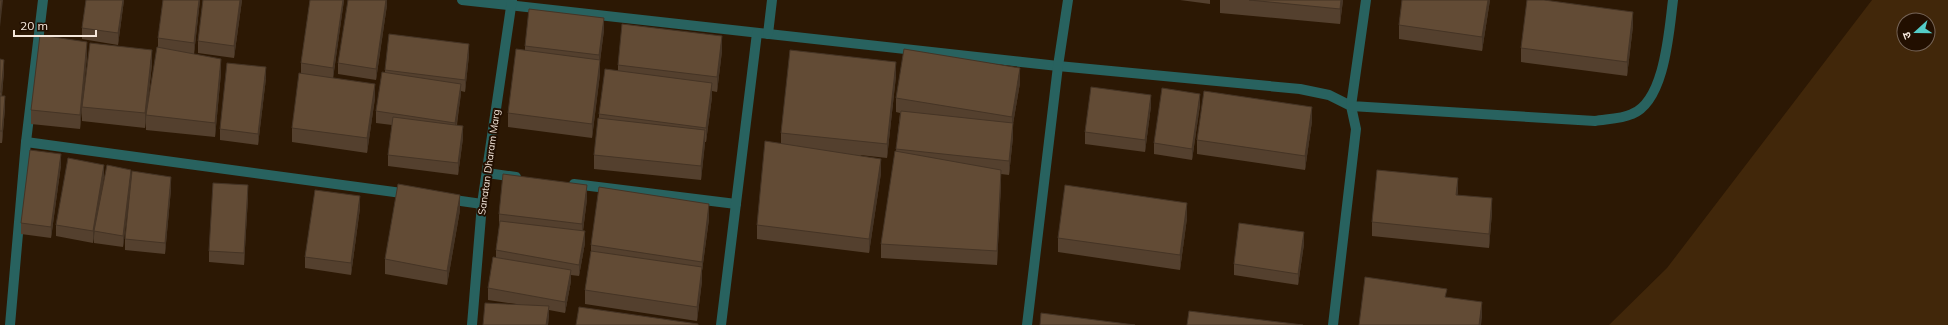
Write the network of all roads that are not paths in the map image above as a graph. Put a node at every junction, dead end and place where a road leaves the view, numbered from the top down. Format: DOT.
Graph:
graph roads {
  1 [pos="43,0"];
  2 [pos="462,0"];
  3 [pos="772,0"];
  4 [pos="1068,0"];
  5 [pos="1366,0"];
  6 [pos="1673,0"];
  7 [pos="512,3"];
  8 [pos="757,33"];
  9 [pos="768,34"];
  10 [pos="1058,66"];
  11 [pos="1350,106"];
  12 [pos="26,142"];
  13 [pos="487,173"];
  14 [pos="526,178"];
  15 [pos="564,183"];
  16 [pos="419,195"];
  17 [pos="435,197"];
  18 [pos="482,204"];
  19 [pos="736,204"];
  20 [pos="10,325"];
  21 [pos="472,325"];
  22 [pos="721,325"];
  23 [pos="1027,325"];
  24 [pos="1334,325"];
  1 -- 12 [label="street"];
  2 -- 7 [label="street"];
  3 -- 9 [label="street"];
  4 -- 10 [label="street"];
  5 -- 11 [label="street"];
  6 -- 11 [label="street"];
  7 -- 8 [label="street"];
  7 -- 13 [label="street, Sanatan Dharam Marg"];
  8 -- 9 [label="street"];
  8 -- 19 [label="street"];
  9 -- 10 [label="street"];
  10 -- 11 [label="street"];
  10 -- 23 [label="street"];
  11 -- 24 [label="street"];
  12 -- 16 [label="street"];
  12 -- 20 [label="street"];
  13 -- 14 [label="street"];
  13 -- 18 [label="street, Sanatan Dharam Marg"];
  15 -- 19 [label="street"];
  17 -- 18 [label="street"];
  18 -- 21 [label="street, Sanatan Dharam Marg"];
  19 -- 22 [label="street"];
}
